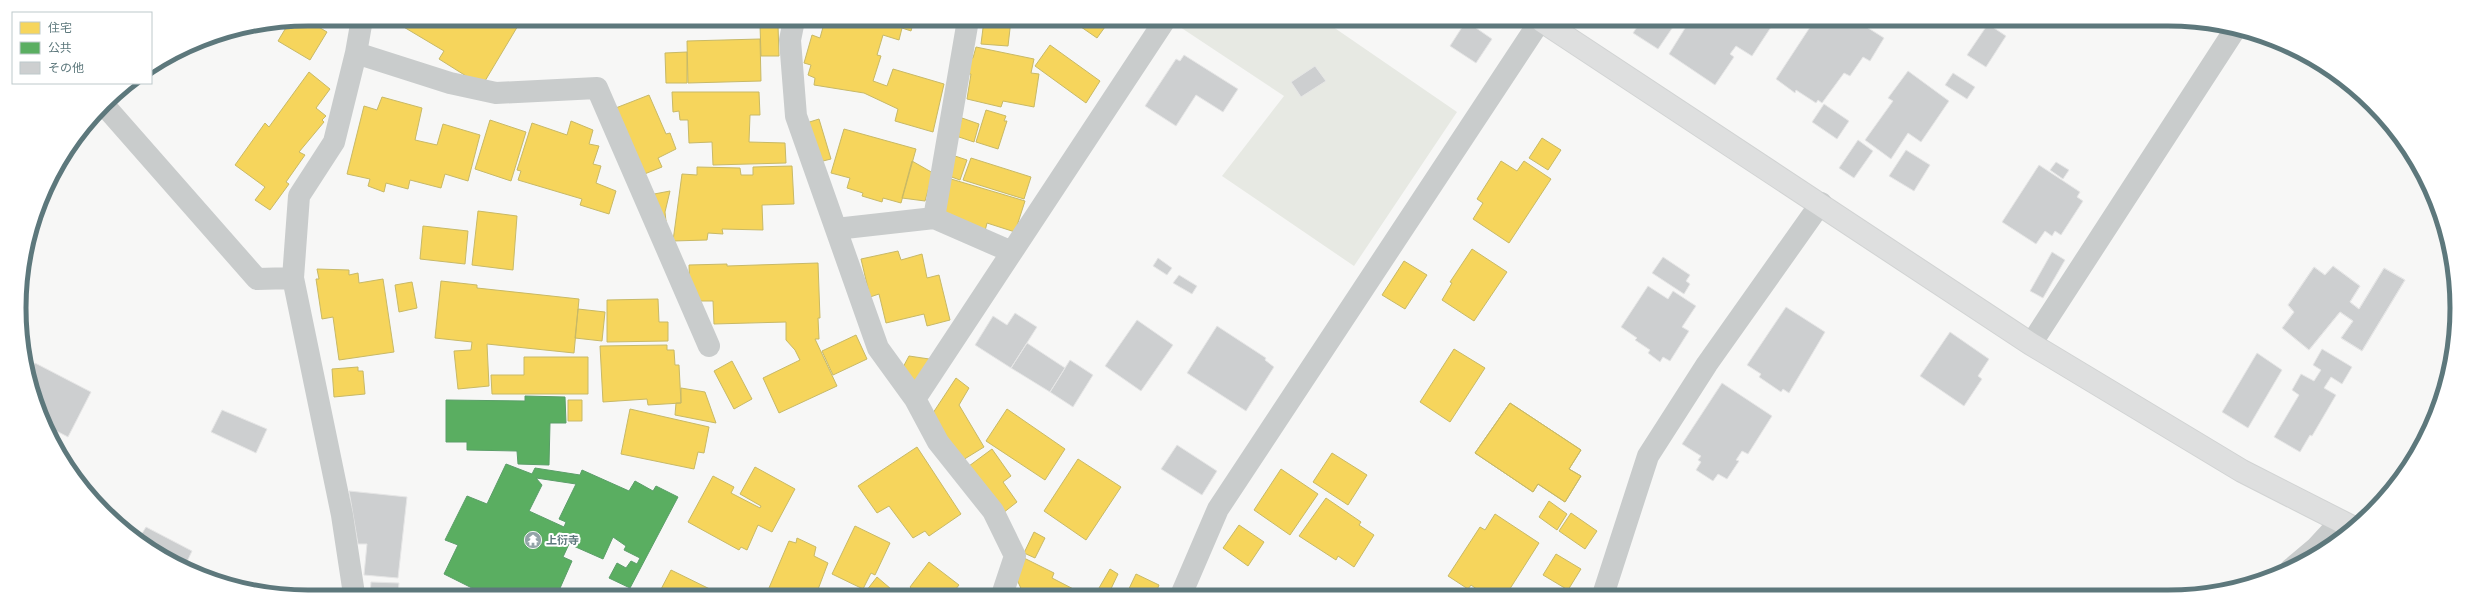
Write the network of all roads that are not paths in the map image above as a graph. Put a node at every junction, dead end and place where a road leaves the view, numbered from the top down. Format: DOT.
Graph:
graph roads {
  1 [pos="361,26"];
  2 [pos="793,26"];
  3 [pos="967,26"];
  4 [pos="1161,26"];
  5 [pos="1538,26"];
  6 [pos="1549,26"];
  7 [pos="2232,34"];
  8 [pos="356,53"];
  9 [pos="108,110"];
  10 [pos="1820,203"];
  11 [pos="934,218"];
  12 [pos="836,229"];
  13 [pos="1012,252"];
  14 [pos="293,278"];
  15 [pos="2031,344"];
  16 [pos="709,346"];
  17 [pos="915,399"];
  18 [pos="2346,524"];
  19 [pos="2318,546"];
  20 [pos="353,590"];
  21 [pos="1003,590"];
  22 [pos="1183,590"];
  23 [pos="1604,590"];
  1 -- 8 [label="street"];
  2 -- 12 [label="street"];
  3 -- 11 [label="street"];
  4 -- 13 [label="street"];
  5 -- 22 [label="street"];
  6 -- 10 [label="street"];
  7 -- 15 [label="street"];
  8 -- 14 [label="street"];
  8 -- 16 [label="street"];
  9 -- 14 [label="street"];
  10 -- 15 [label="street"];
  10 -- 23 [label="street"];
  11 -- 12 [label="street"];
  11 -- 13 [label="street"];
  12 -- 17 [label="street"];
  13 -- 17 [label="street"];
  14 -- 20 [label="street"];
  15 -- 18 [label="street"];
  17 -- 21 [label="street"];
  18 -- 19 [label="street"];
}
